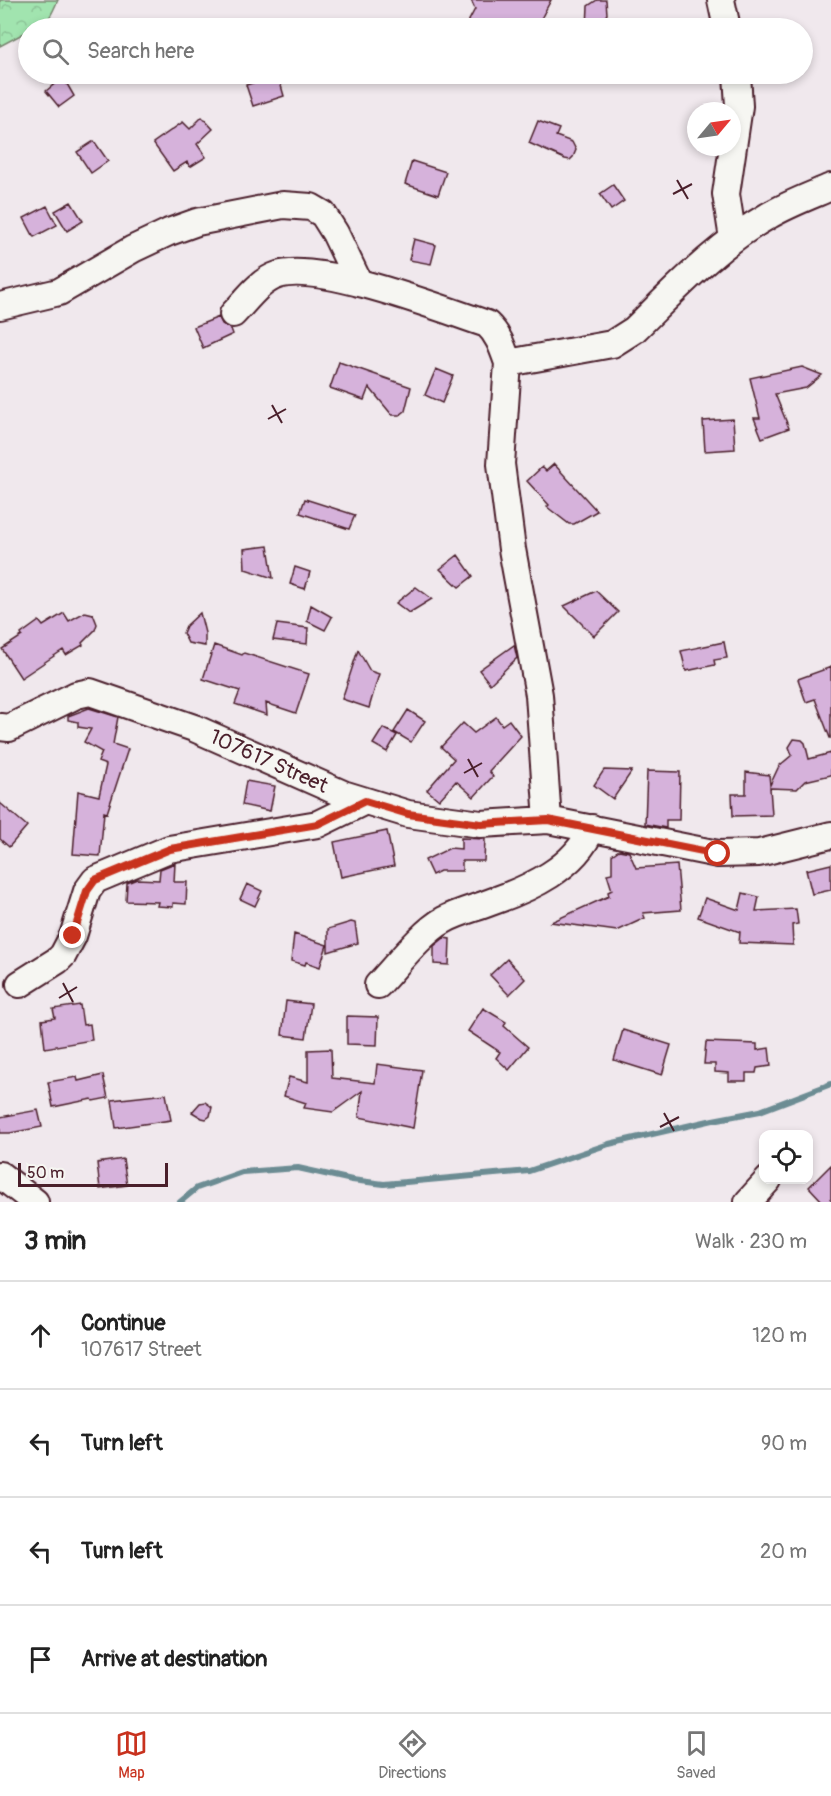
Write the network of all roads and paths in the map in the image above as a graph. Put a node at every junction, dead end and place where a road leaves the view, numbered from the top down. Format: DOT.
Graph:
graph roads {
  1 [pos="721,0"];
  2 [pos="725,18"];
  3 [pos="737,84"];
  4 [pos="831,186"];
  5 [pos="733,239"];
  6 [pos="359,284"];
  7 [pos="0,306"];
  8 [pos="233,314"];
  9 [pos="508,363"];
  10 [pos="0,727"];
  11 [pos="365,801"];
  12 [pos="548,820"];
  13 [pos="592,828"];
  14 [pos="831,836"];
  15 [pos="20,984"];
  16 [pos="378,985"];
  17 [pos="0,1175"];
  18 [pos="764,1184"];
  19 [pos="34,1202"];
  20 [pos="748,1202"];
  1 -- 2 [label="street"];
  3 -- 5 [label="street"];
  4 -- 5 [label="street"];
  5 -- 9 [label="street"];
  6 -- 7 [label="street"];
  6 -- 8 [label="street"];
  6 -- 9 [label="street"];
  9 -- 12 [label="street"];
  10 -- 11 [label="street, 107617 Street"];
  11 -- 12 [label="street, 107617 Street"];
  11 -- 15 [label="street"];
  12 -- 13 [label="street, 107617 Street"];
  13 -- 14 [label="street, 107617 Street"];
  13 -- 16 [label="street"];
  17 -- 19 [label="street"];
  18 -- 20 [label="street"];
}
